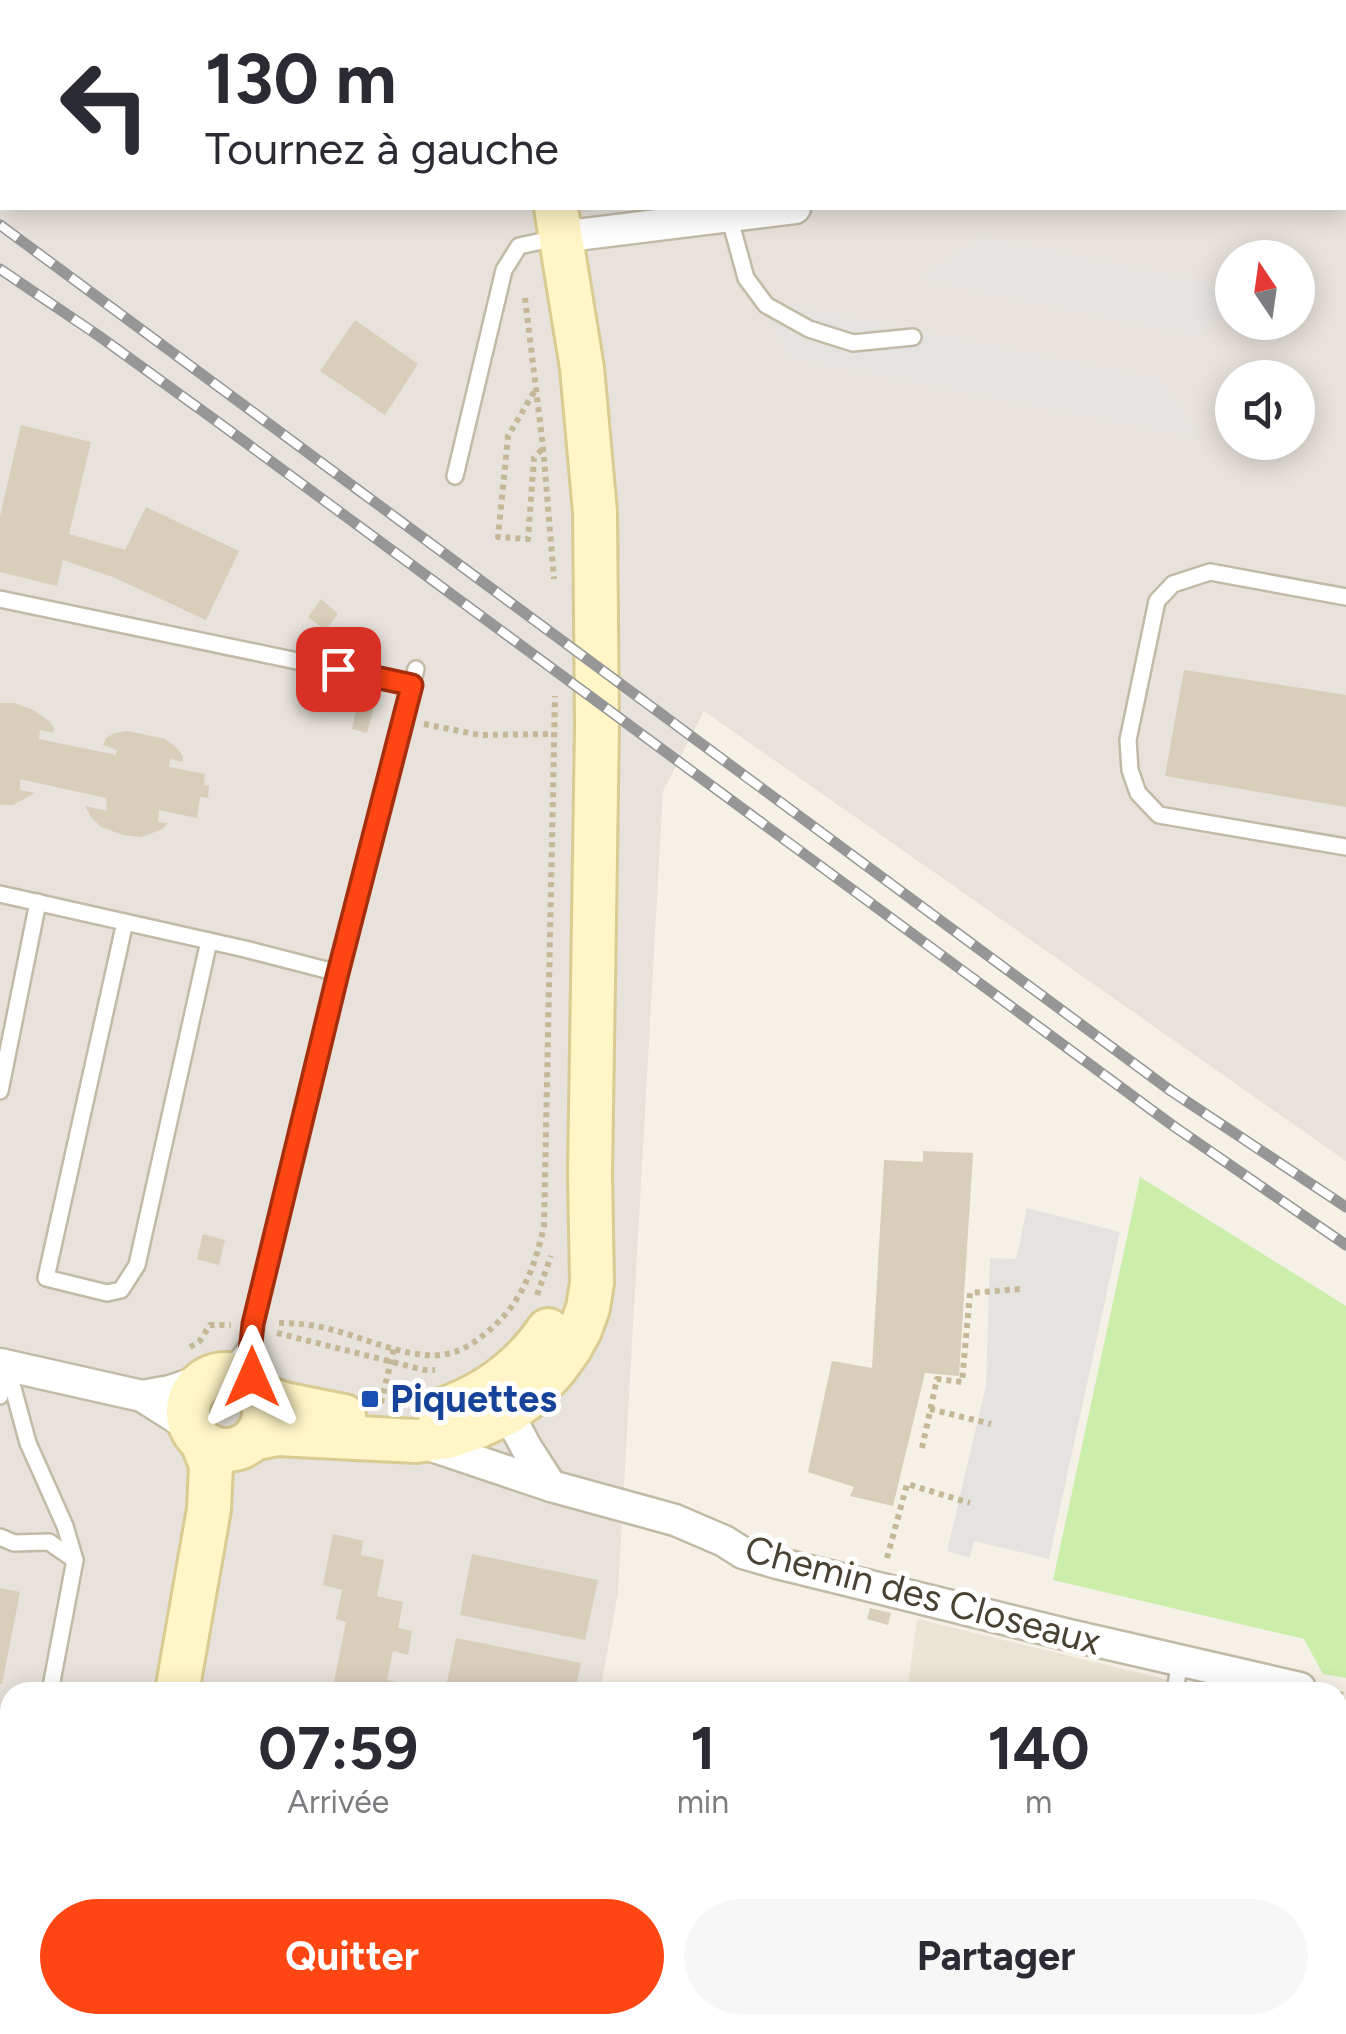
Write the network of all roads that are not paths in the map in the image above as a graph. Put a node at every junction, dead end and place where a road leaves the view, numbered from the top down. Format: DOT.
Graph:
graph roads {
  1 [pos="778,210"];
  2 [pos="729,216"];
  3 [pos="545,230"];
  4 [pos="913,337"];
  5 [pos="455,476"];
  6 [pos="1346,597"];
  7 [pos="0,599"];
  8 [pos="1346,847"];
  9 [pos="0,894"];
  10 [pos="38,902"];
  11 [pos="125,922"];
  12 [pos="208,941"];
  13 [pos="338,973"];
  14 [pos="0,1091"];
  15 [pos="252,1330"];
  16 [pos="3,1364"];
  17 [pos="201,1368"];
  18 [pos="258,1392"];
  19 [pos="0,1396"];
  20 [pos="142,1396"];
  21 [pos="501,1399"];
  22 [pos="196,1434"];
  23 [pos="416,1440"];
  24 [pos="249,1442"];
  25 [pos="551,1486"];
  26 [pos="209,1510"];
  27 [pos="0,1537"];
  28 [pos="75,1560"];
  29 [pos="1180,1660"];
  30 [pos="52,1682"];
  31 [pos="179,1682"];
  32 [pos="1177,1682"];
  33 [pos="1274,1682"];
  1 -- 2 [label="street"];
  2 -- 3 [label="street"];
  2 -- 4 [label="lane"];
  3 -- 5 [label="lane"];
  3 -- 21 [label="street"];
  6 -- 8 [label="lane"];
  7 -- 13 [label="lane"];
  9 -- 10 [label="lane"];
  10 -- 11 [label="lane"];
  10 -- 14 [label="lane"];
  11 -- 12 [label="lane"];
  11 -- 12 [label="lane"];
  12 -- 13 [label="lane"];
  13 -- 15 [label="lane"];
  15 -- 17 [label="lane"];
  15 -- 18 [label="lane"];
  16 -- 19 [label="lane"];
  16 -- 20 [label="street"];
  16 -- 28 [label="lane"];
  17 -- 18 [label="street"];
  17 -- 20 [label="street"];
  17 -- 22 [label="street"];
  18 -- 21 [label="street"];
  18 -- 24 [label="street"];
  20 -- 22 [label="street"];
  21 -- 23 [label="street"];
  21 -- 25 [label="street"];
  22 -- 24 [label="street"];
  22 -- 26 [label="street"];
  23 -- 24 [label="street"];
  23 -- 25 [label="street, Chemin des Closeaux"];
  24 -- 26 [label="street"];
  25 -- 29 [label="street, Chemin des Closeaux"];
  26 -- 31 [label="street"];
  27 -- 28 [label="lane"];
  28 -- 30 [label="lane"];
  29 -- 32 [label="lane"];
  29 -- 33 [label="street, Chemin des Closeaux"];
}
